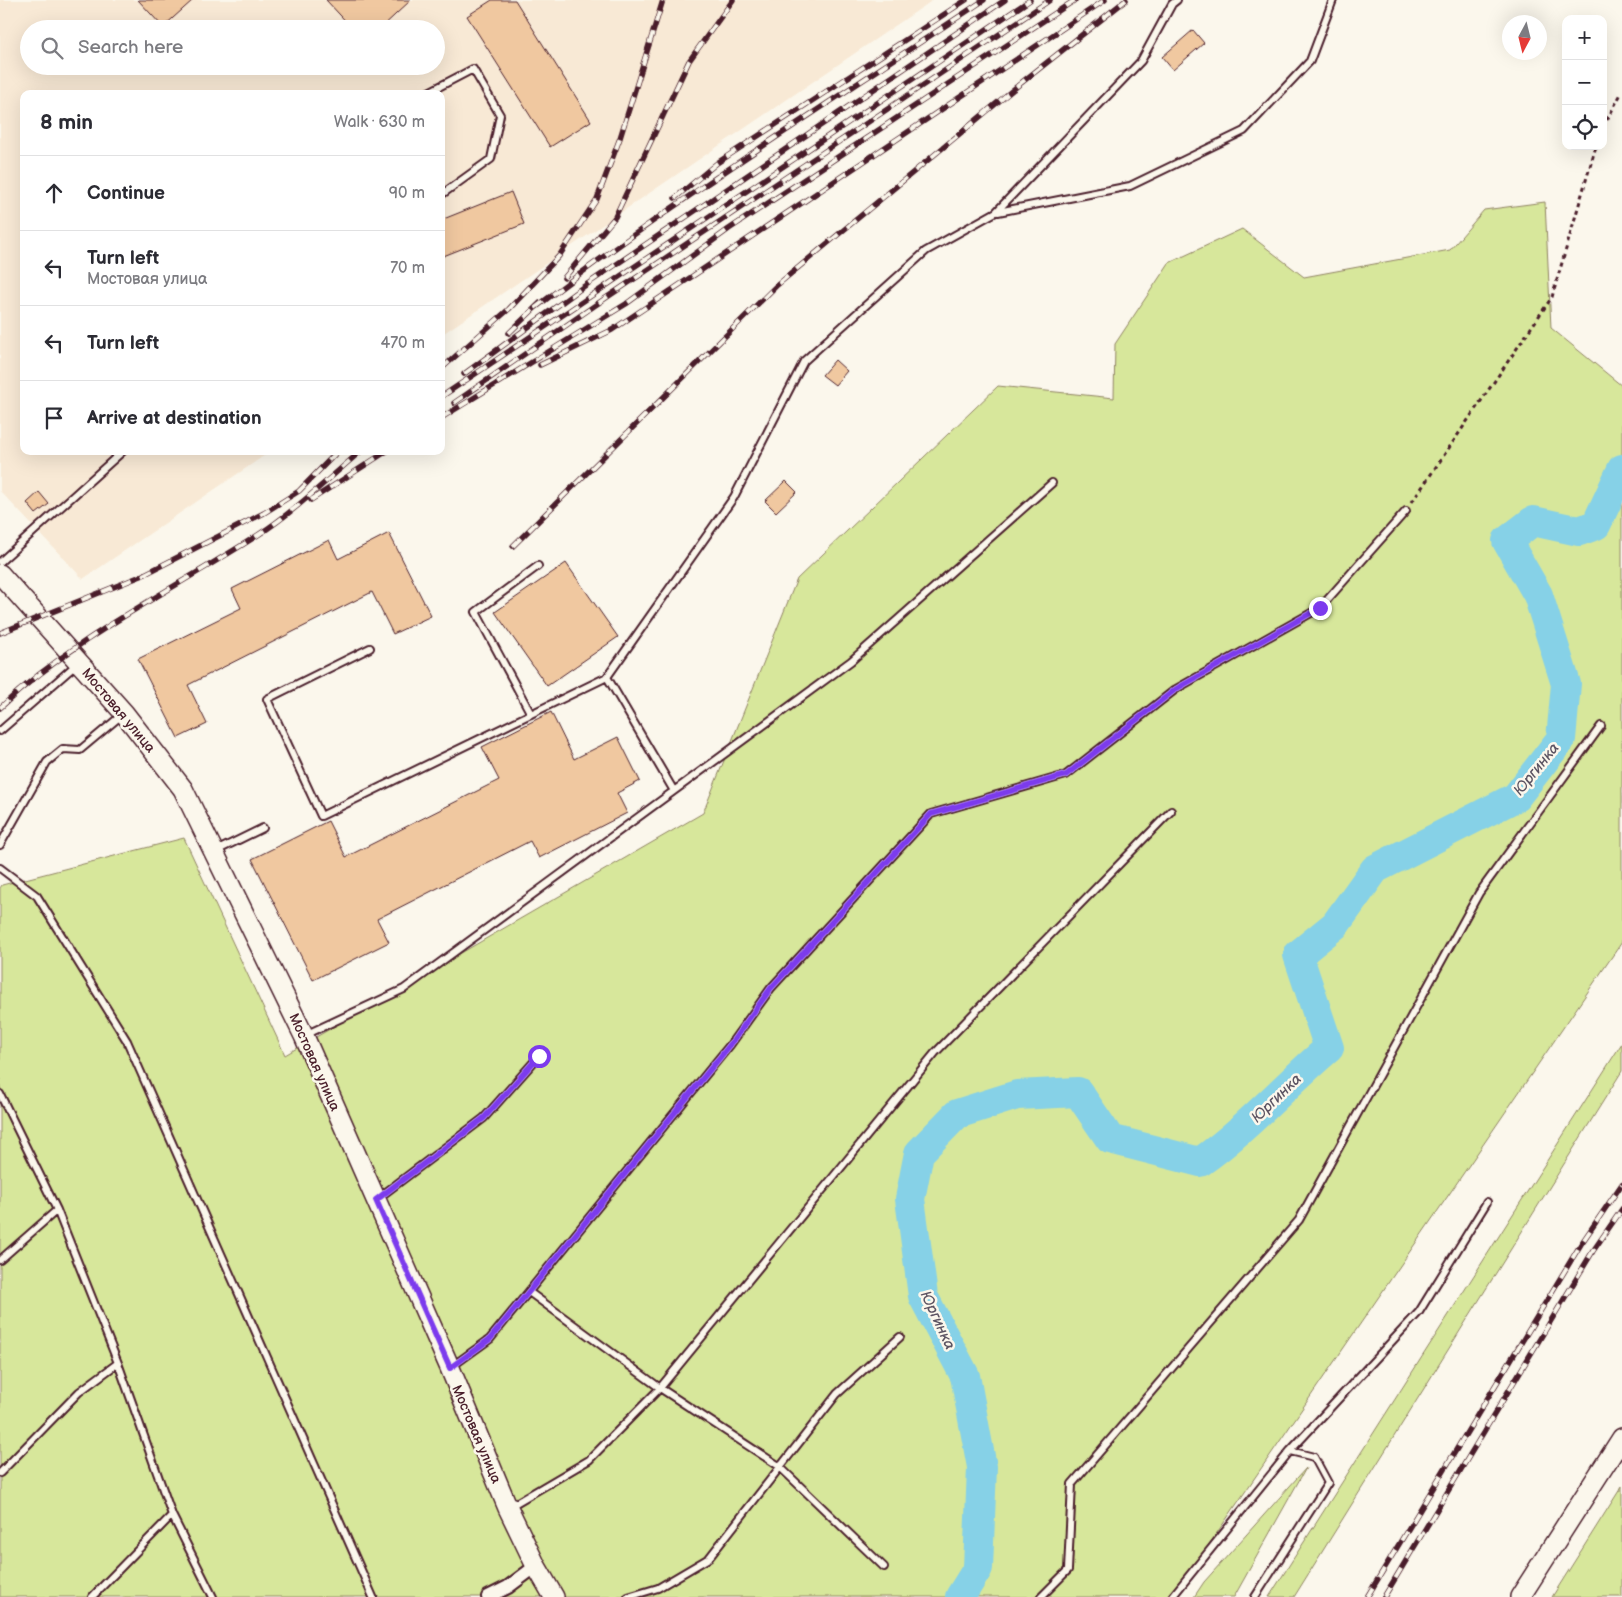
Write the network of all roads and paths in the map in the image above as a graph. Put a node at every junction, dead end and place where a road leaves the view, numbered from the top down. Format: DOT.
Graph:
graph roads {
  1 [pos="1177,0"];
  2 [pos="1333,0"];
  3 [pos="433,90"];
  4 [pos="1622,92"];
  5 [pos="1607,120"];
  6 [pos="1595,150"];
  7 [pos="445,192"];
  8 [pos="996,212"];
  9 [pos="119,455"];
  10 [pos="1052,483"];
  11 [pos="1406,511"];
  12 [pos="0,562"];
  13 [pos="538,566"];
  14 [pos="0,574"];
  15 [pos="370,648"];
  16 [pos="79,663"];
  17 [pos="607,677"];
  18 [pos="124,713"];
  19 [pos="531,714"];
  20 [pos="1601,726"];
  21 [pos="0,731"];
  22 [pos="674,791"];
  23 [pos="1171,811"];
  24 [pos="263,828"];
  25 [pos="0,844"];
  26 [pos="215,852"];
  27 [pos="0,868"];
  28 [pos="304,1036"];
  29 [pos="539,1056"];
  30 [pos="0,1094"];
  31 [pos="376,1200"];
  32 [pos="1487,1202"];
  33 [pos="56,1210"];
  34 [pos="0,1260"];
  35 [pos="529,1292"];
  36 [pos="900,1337"];
  37 [pos="118,1363"];
  38 [pos="450,1368"];
  39 [pos="660,1388"];
  40 [pos="1622,1438"];
  41 [pos="1290,1452"];
  42 [pos="779,1466"];
  43 [pos="0,1474"];
  44 [pos="508,1508"];
  45 [pos="172,1515"];
  46 [pos="536,1566"];
  47 [pos="884,1567"];
  48 [pos="92,1597"];
  49 [pos="213,1597"];
  50 [pos="373,1597"];
  51 [pos="488,1597"];
  52 [pos="554,1597"];
  53 [pos="628,1597"];
  54 [pos="1041,1597"];
  55 [pos="1172,1597"];
  56 [pos="1256,1597"];
  57 [pos="1520,1597"];
  1 -- 8 [label="lane"];
  2 -- 8 [label="lane"];
  3 -- 7 [label="lane"];
  4 -- 5 [label="path"];
  6 -- 11 [label="path"];
  8 -- 17 [label="lane"];
  9 -- 12 [label="lane"];
  10 -- 22 [label="lane"];
  11 -- 35 [label="lane"];
  13 -- 19 [label="lane"];
  14 -- 16 [label="street, Мостовая улица"];
  15 -- 19 [label="lane"];
  16 -- 18 [label="street, Мостовая улица"];
  16 -- 21 [label="lane"];
  17 -- 19 [label="lane"];
  17 -- 22 [label="lane"];
  18 -- 25 [label="lane"];
  18 -- 26 [label="street, Мостовая улица"];
  20 -- 54 [label="lane"];
  22 -- 28 [label="lane"];
  23 -- 39 [label="lane"];
  24 -- 26 [label="lane"];
  26 -- 28 [label="street, Мостовая улица"];
  27 -- 50 [label="lane"];
  28 -- 31 [label="street, Мостовая улица"];
  29 -- 31 [label="lane"];
  30 -- 33 [label="lane"];
  31 -- 38 [label="street, Мостовая улица"];
  32 -- 41 [label="lane"];
  33 -- 34 [label="lane"];
  33 -- 37 [label="lane"];
  35 -- 38 [label="lane"];
  35 -- 39 [label="lane"];
  36 -- 42 [label="lane"];
  37 -- 43 [label="lane"];
  37 -- 45 [label="lane"];
  38 -- 44 [label="street, Мостовая улица"];
  39 -- 42 [label="lane"];
  39 -- 44 [label="lane"];
  40 -- 57 [label="street"];
  41 -- 55 [label="lane"];
  41 -- 56 [label="lane"];
  42 -- 47 [label="lane"];
  42 -- 53 [label="lane"];
  44 -- 46 [label="street, Мостовая улица"];
  45 -- 48 [label="lane"];
  45 -- 49 [label="lane"];
  46 -- 51 [label="street"];
  46 -- 52 [label="street, Мостовая улица"];
}
